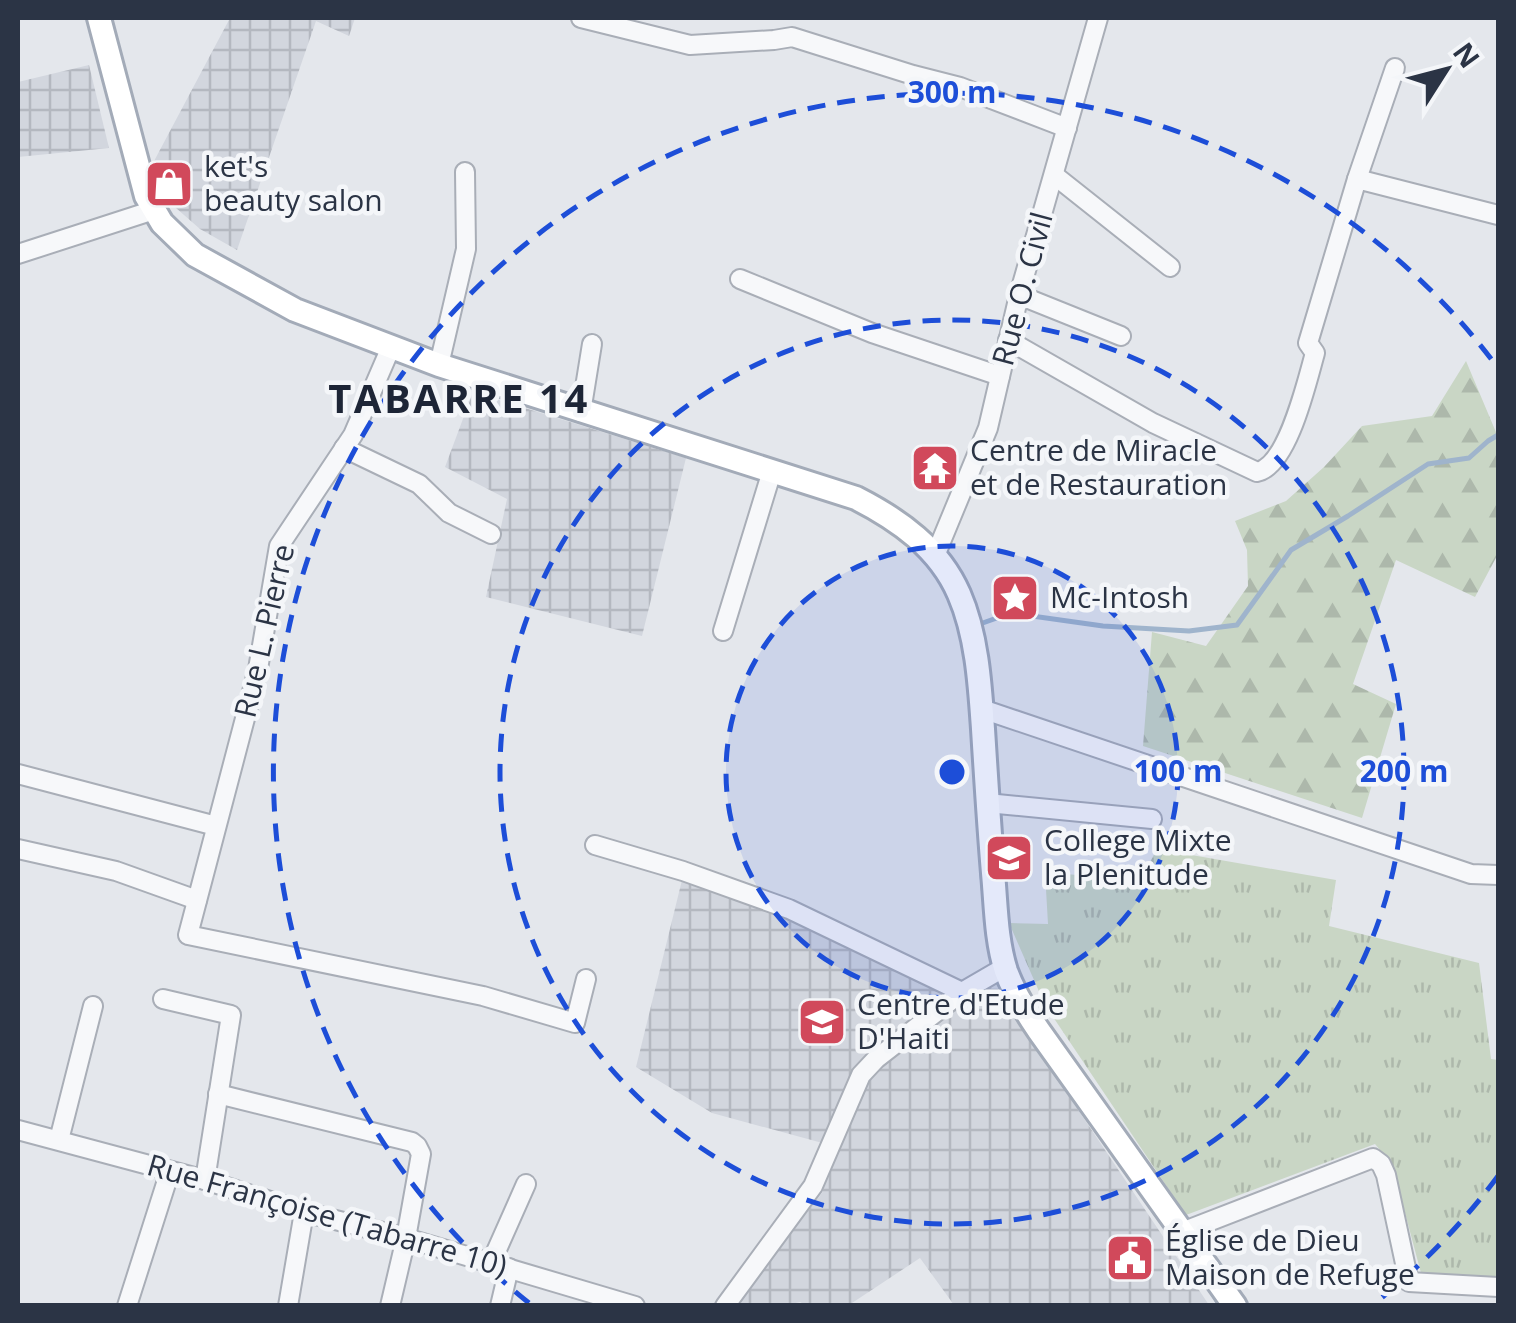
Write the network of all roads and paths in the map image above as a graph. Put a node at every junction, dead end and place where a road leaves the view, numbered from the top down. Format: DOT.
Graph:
graph roads {
  1 [pos="99,18"];
  2 [pos="582,18"];
  3 [pos="1098,18"];
  4 [pos="1394,68"];
  5 [pos="1068,128"];
  6 [pos="465,172"];
  7 [pos="1054,175"];
  8 [pos="1357,179"];
  9 [pos="154,210"];
  10 [pos="1498,215"];
  11 [pos="18,254"];
  12 [pos="1170,267"];
  13 [pos="740,279"];
  14 [pos="1018,295"];
  15 [pos="1122,336"];
  16 [pos="1008,340"];
  17 [pos="592,344"];
  18 [pos="390,347"];
  19 [pos="439,365"];
  20 [pos="1000,376"];
  21 [pos="581,412"];
  22 [pos="344,448"];
  23 [pos="772,471"];
  24 [pos="492,534"];
  25 [pos="935,556"];
  26 [pos="722,631"];
  27 [pos="982,709"];
  28 [pos="18,774"];
  29 [pos="987,803"];
  30 [pos="1152,820"];
  31 [pos="216,826"];
  32 [pos="595,845"];
  33 [pos="18,848"];
  34 [pos="1498,875"];
  35 [pos="197,900"];
  36 [pos="1005,967"];
  37 [pos="586,979"];
  38 [pos="962,992"];
  39 [pos="163,998"];
  40 [pos="92,1006"];
  41 [pos="218,1094"];
  42 [pos="18,1130"];
  43 [pos="59,1140"];
  44 [pos="170,1172"];
  45 [pos="205,1180"];
  46 [pos="526,1184"];
  47 [pos="304,1212"];
  48 [pos="1182,1232"];
  49 [pos="406,1238"];
  50 [pos="500,1265"];
  51 [pos="1498,1288"];
  52 [pos="127,1306"];
  53 [pos="288,1306"];
  54 [pos="390,1306"];
  55 [pos="500,1306"];
  56 [pos="635,1306"];
  57 [pos="724,1306"];
  58 [pos="1235,1306"];
  1 -- 9 [label="main road"];
  2 -- 5 [label="street"];
  3 -- 5 [label="street, Rue O. Civil"];
  4 -- 8 [label="street"];
  5 -- 7 [label="street, Rue O. Civil"];
  6 -- 19 [label="street"];
  7 -- 12 [label="street"];
  7 -- 14 [label="street, Rue O. Civil"];
  8 -- 10 [label="street"];
  8 -- 16 [label="street"];
  9 -- 11 [label="street"];
  9 -- 18 [label="main road"];
  13 -- 20 [label="street"];
  14 -- 15 [label="street"];
  14 -- 16 [label="street, Rue O. Civil"];
  16 -- 20 [label="street, Rue O. Civil"];
  17 -- 21 [label="street"];
  18 -- 19 [label="main road"];
  18 -- 22 [label="street, Rue L. Pierre"];
  19 -- 21 [label="main road"];
  20 -- 25 [label="street, Rue O. Civil"];
  21 -- 23 [label="main road"];
  22 -- 24 [label="street"];
  22 -- 31 [label="street, Rue L. Pierre"];
  23 -- 25 [label="main road"];
  23 -- 26 [label="street"];
  25 -- 27 [label="main road"];
  27 -- 29 [label="main road"];
  27 -- 34 [label="street"];
  28 -- 31 [label="street"];
  29 -- 30 [label="street"];
  29 -- 36 [label="main road"];
  31 -- 35 [label="street, Rue L. Pierre"];
  32 -- 38 [label="street"];
  33 -- 35 [label="street"];
  35 -- 37 [label="street, Rue L. Pierre"];
  36 -- 38 [label="street"];
  36 -- 48 [label="main road"];
  38 -- 57 [label="street"];
  39 -- 41 [label="street"];
  40 -- 43 [label="street"];
  41 -- 45 [label="street"];
  41 -- 49 [label="street"];
  42 -- 43 [label="street, Rue Françoise (Tabarre 10)"];
  43 -- 44 [label="street, Rue Françoise (Tabarre 10)"];
  44 -- 45 [label="street, Rue Françoise (Tabarre 10)"];
  44 -- 52 [label="street"];
  45 -- 47 [label="street, Rue Françoise (Tabarre 10)"];
  46 -- 50 [label="street"];
  47 -- 49 [label="street, Rue Françoise (Tabarre 10)"];
  47 -- 53 [label="street"];
  48 -- 51 [label="street"];
  48 -- 58 [label="main road"];
  49 -- 50 [label="street, Rue Françoise (Tabarre 10)"];
  49 -- 54 [label="street"];
  50 -- 55 [label="street"];
  50 -- 56 [label="street, Rue Françoise (Tabarre 10)"];
}
